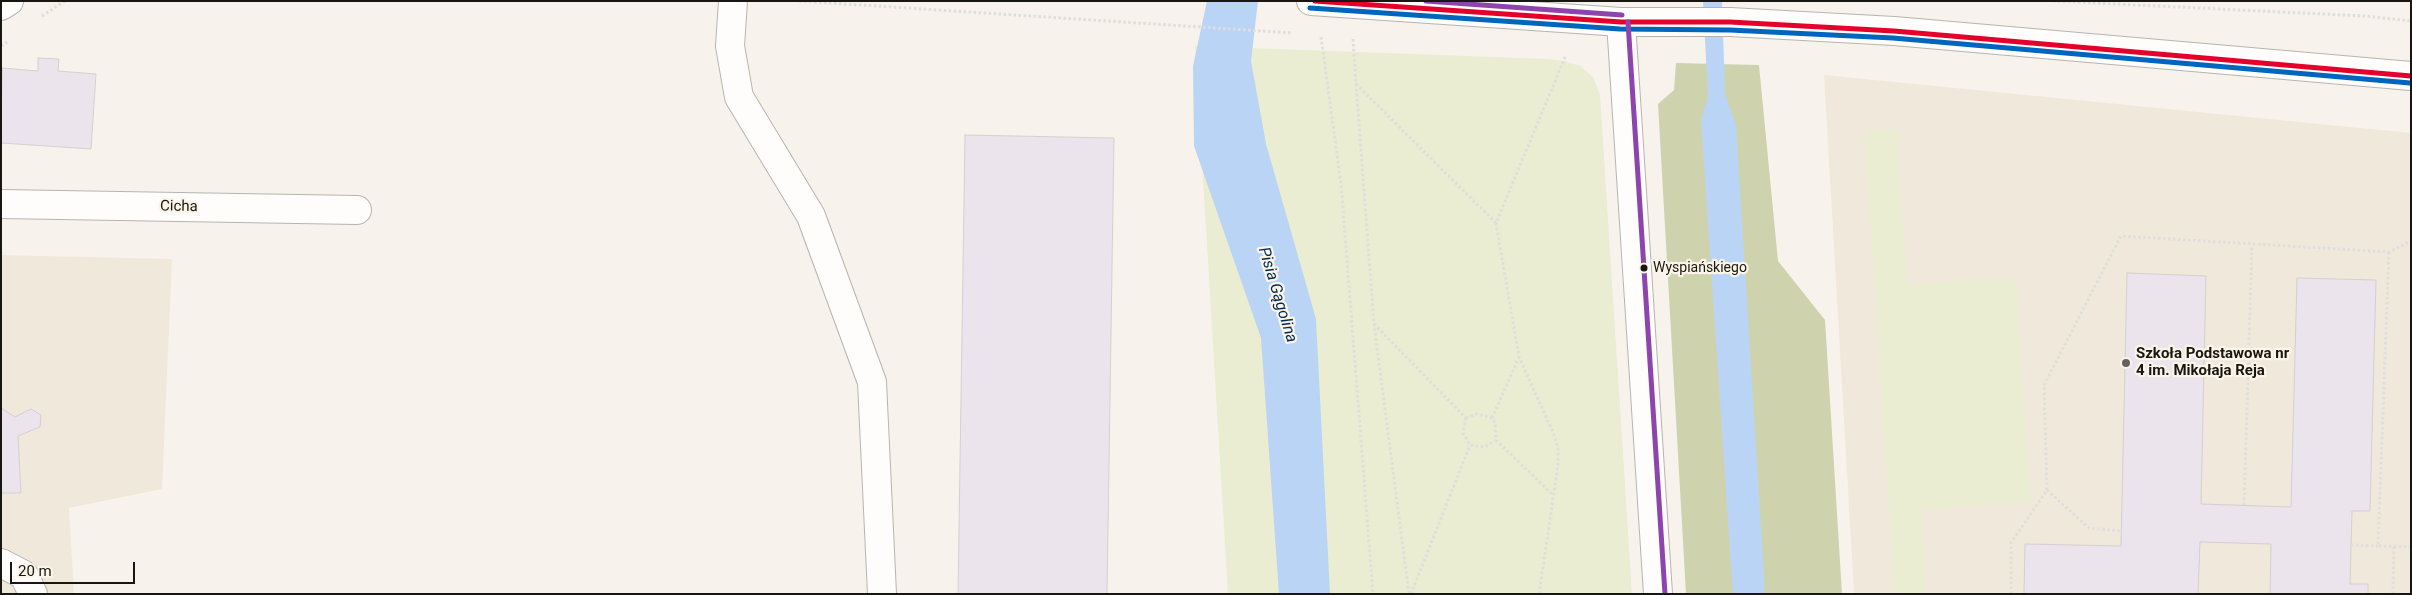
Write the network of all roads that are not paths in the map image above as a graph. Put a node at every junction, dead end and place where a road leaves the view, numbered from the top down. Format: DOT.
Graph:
graph roads {
  1 [pos="9,1"];
  2 [pos="733,1"];
  3 [pos="1311,1"];
  4 [pos="1,6"];
  5 [pos="1774,13"];
  6 [pos="1622,22"];
  7 [pos="2411,76"];
  8 [pos="1,204"];
  9 [pos="357,210"];
  10 [pos="1,564"];
  11 [pos="34,594"];
  12 [pos="882,594"];
  13 [pos="1658,594"];
  1 -- 4 [label="street"];
  2 -- 12 [label="street"];
  3 -- 6 [label="street"];
  5 -- 6 [label="street"];
  5 -- 7 [label="street"];
  6 -- 13 [label="street"];
  8 -- 9 [label="street, Cicha"];
  10 -- 11 [label="street"];
}
